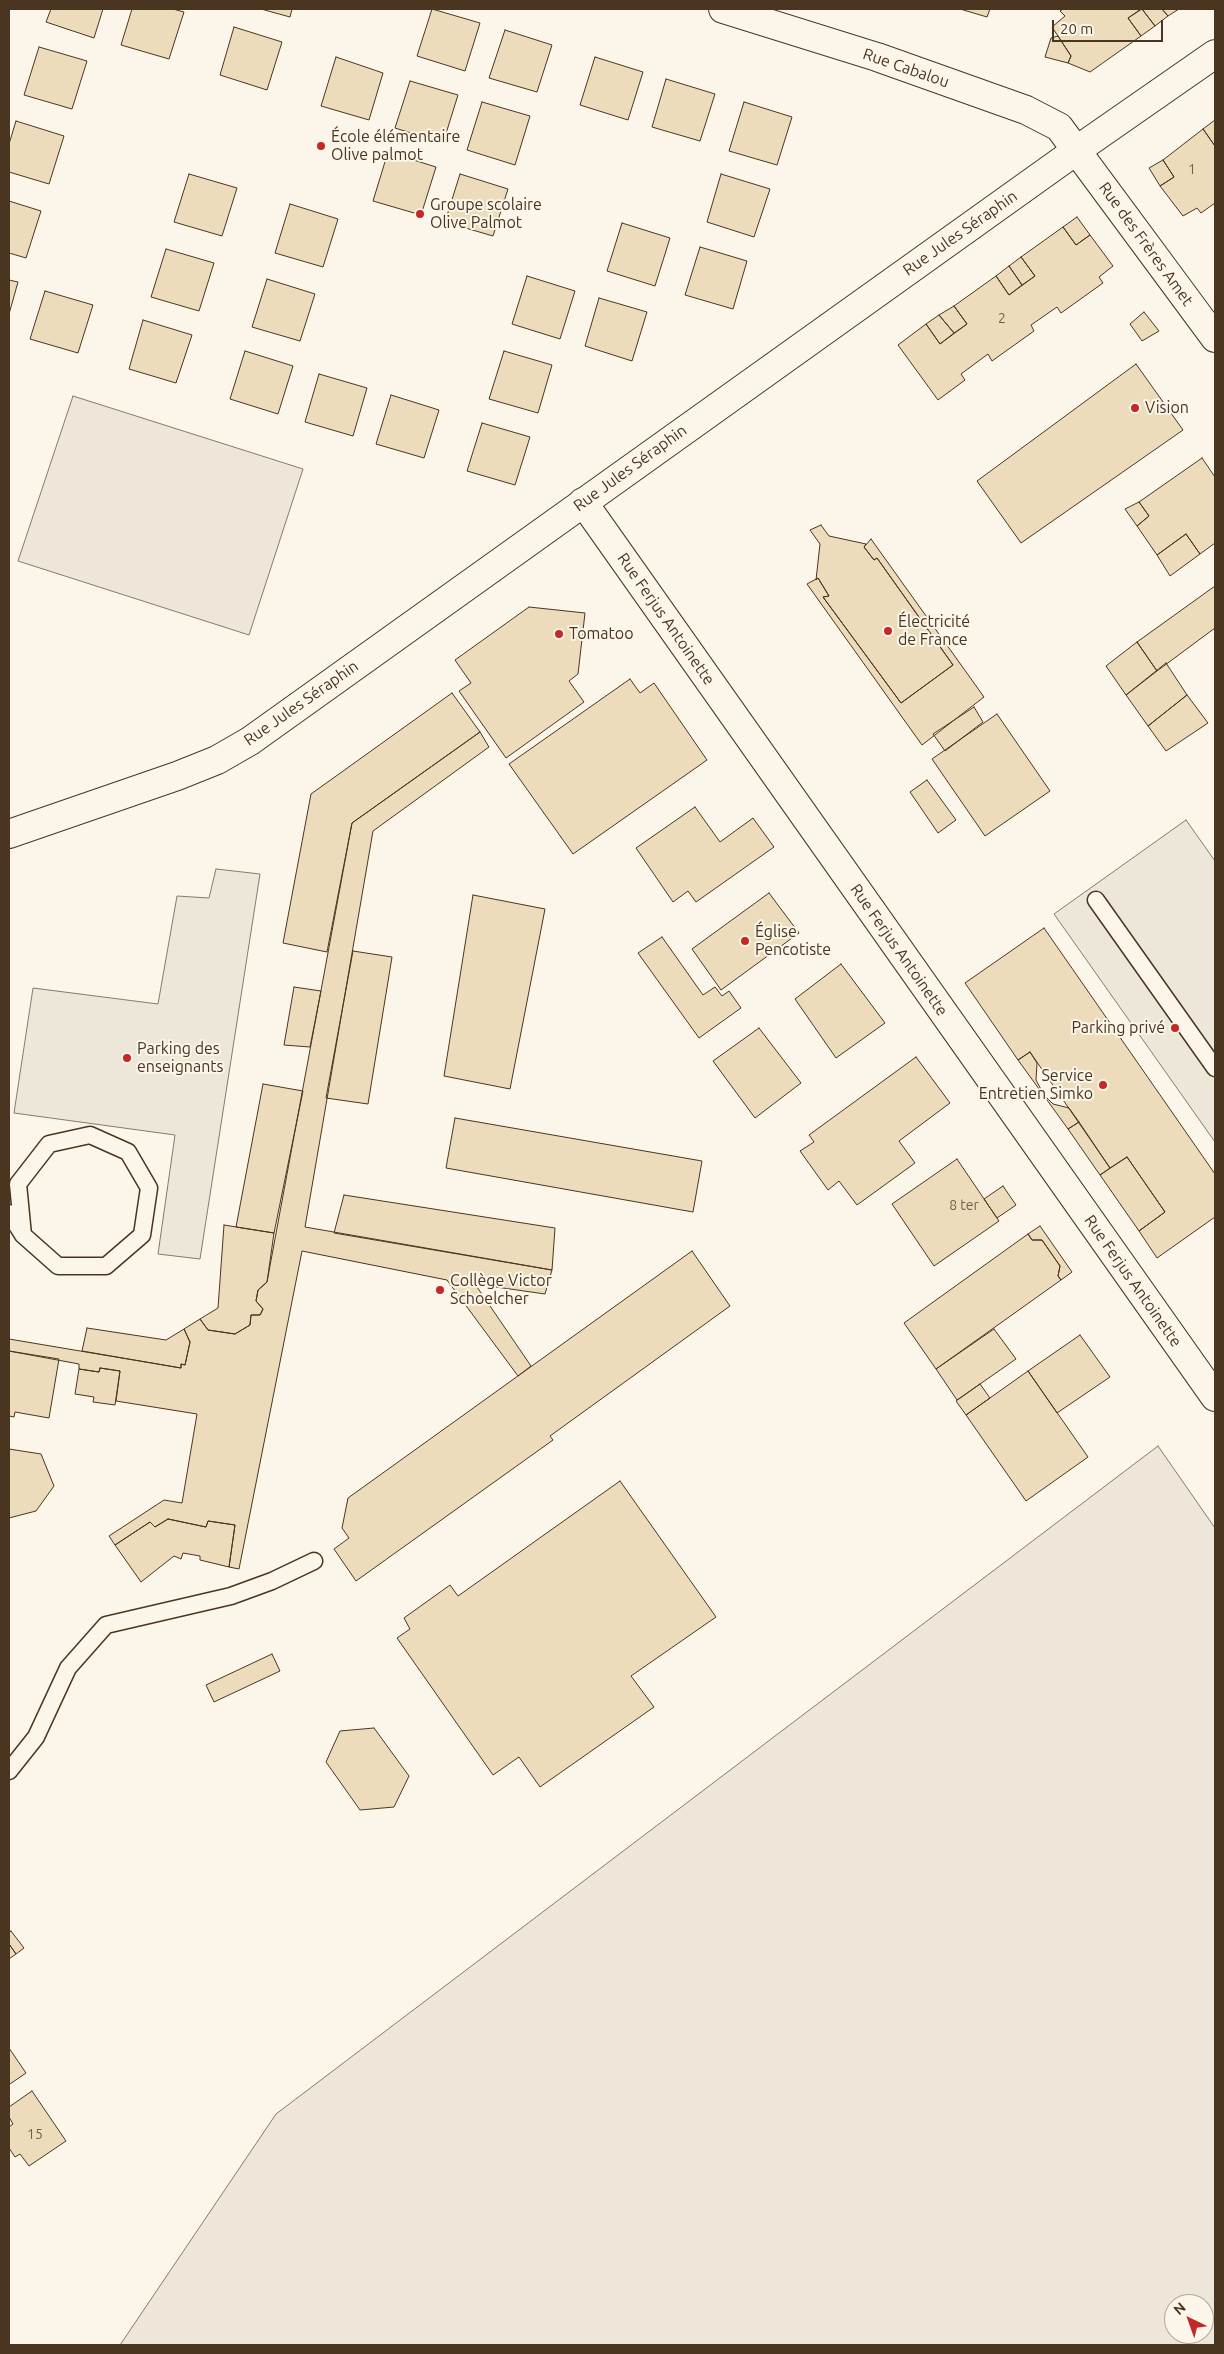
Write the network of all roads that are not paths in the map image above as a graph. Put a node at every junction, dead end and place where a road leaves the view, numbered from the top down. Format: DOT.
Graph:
graph roads {
  1 [pos="723,9"];
  2 [pos="1215,54"];
  3 [pos="1076,150"];
  4 [pos="1215,338"];
  5 [pos="583,502"];
  6 [pos="12,835"];
  7 [pos="1096,900"];
  8 [pos="1215,1068"];
  9 [pos="9,1213"];
  10 [pos="23,1235"];
  11 [pos="1215,1397"];
  12 [pos="314,1561"];
  13 [pos="9,1771"];
  1 -- 3 [label="street, Rue Cabalou"];
  2 -- 3 [label="street, Rue Jules Séraphin"];
  3 -- 4 [label="street, Rue des Frères Amet"];
  3 -- 5 [label="street, Rue Jules Séraphin"];
  5 -- 6 [label="street, Rue Jules Séraphin"];
  5 -- 11 [label="street, Rue Ferjus Antoinette"];
  7 -- 8 [label="lane"];
  9 -- 10 [label="lane"];
  10 -- 10 [label="lane"];
  12 -- 13 [label="lane"];
}
